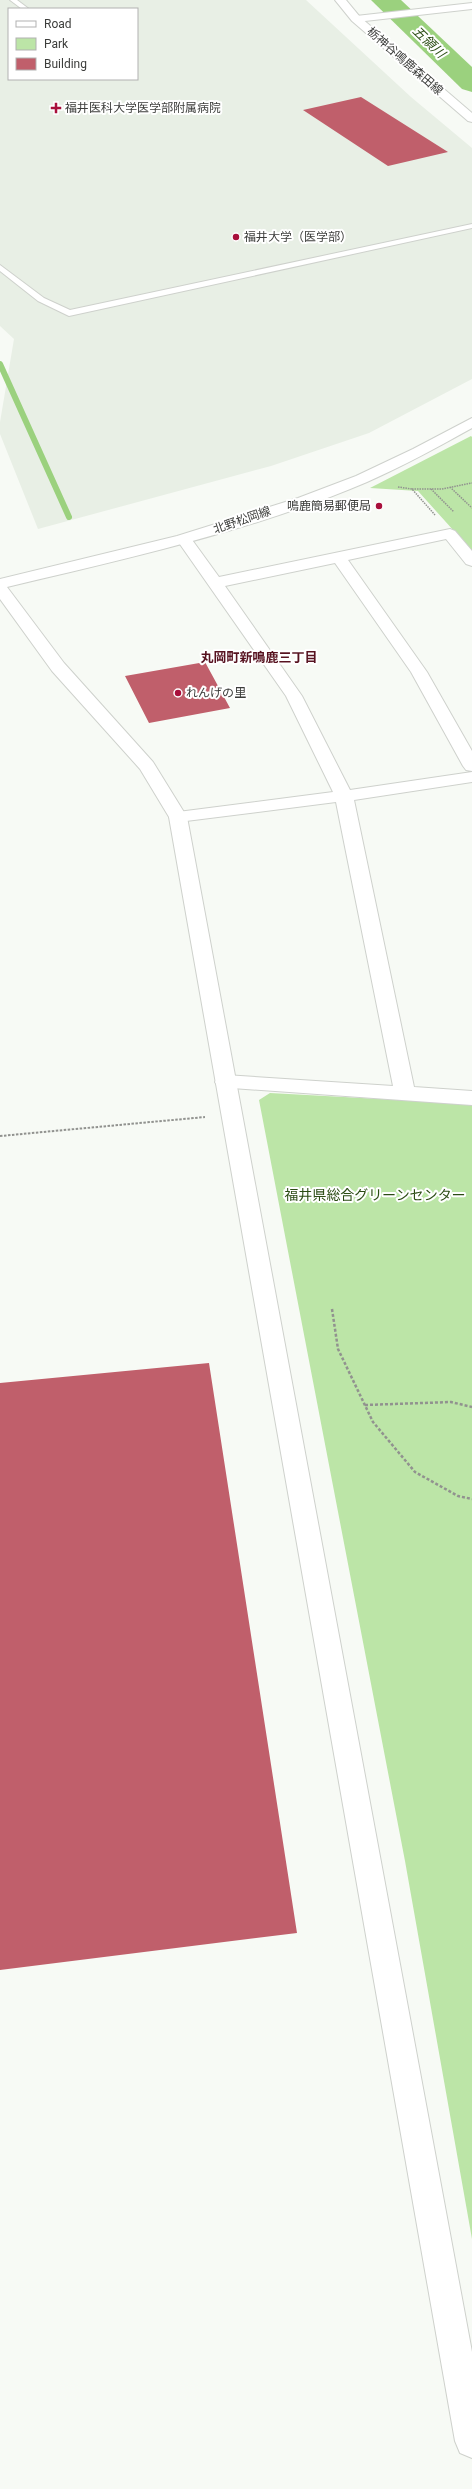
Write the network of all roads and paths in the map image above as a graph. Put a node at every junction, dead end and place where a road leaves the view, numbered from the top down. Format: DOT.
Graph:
graph roads {
  1 [pos="13,0"];
  2 [pos="340,0"];
  3 [pos="472,6"];
  4 [pos="25,8"];
  5 [pos="356,19"];
  6 [pos="472,119"];
  7 [pos="472,226"];
  8 [pos="0,267"];
  9 [pos="10,274"];
  10 [pos="0,276"];
  11 [pos="472,422"];
  12 [pos="359,480"];
  13 [pos="472,483"];
  14 [pos="450,487"];
  15 [pos="412,489"];
  16 [pos="430,489"];
  17 [pos="472,508"];
  18 [pos="459,517"];
  19 [pos="450,534"];
  20 [pos="185,540"];
  21 [pos="338,556"];
  22 [pos="472,561"];
  23 [pos="215,583"];
  24 [pos="0,584"];
  25 [pos="0,588"];
  26 [pos="472,766"];
  27 [pos="472,777"];
  28 [pos="344,796"];
  29 [pos="178,817"];
  30 [pos="225,1082"];
  31 [pos="405,1092"];
  32 [pos="472,1098"];
  33 [pos="231,1114"];
  34 [pos="0,1136"];
  35 [pos="332,1309"];
  36 [pos="365,1405"];
  37 [pos="472,1407"];
  38 [pos="472,1499"];
  39 [pos="472,2441"];
  1 -- 4 [label="lane"];
  2 -- 5 [label="street, 栃神谷鳴鹿森田線"];
  3 -- 5 [label="street"];
  5 -- 6 [label="street, 栃神谷鳴鹿森田線"];
  7 -- 9 [label="lane"];
  8 -- 9 [label="lane"];
  9 -- 10 [label="lane"];
  11 -- 12 [label="street, 北野松岡線"];
  12 -- 15 [label="path"];
  12 -- 20 [label="street, 北野松岡線"];
  13 -- 14 [label="path"];
  14 -- 16 [label="path"];
  14 -- 17 [label="path"];
  15 -- 16 [label="path"];
  15 -- 19 [label="path"];
  16 -- 18 [label="path"];
  19 -- 21 [label="street"];
  19 -- 22 [label="street"];
  20 -- 23 [label="street"];
  20 -- 24 [label="street, 北野松岡線"];
  21 -- 23 [label="street"];
  21 -- 26 [label="street"];
  23 -- 28 [label="street"];
  25 -- 29 [label="street"];
  27 -- 28 [label="street"];
  28 -- 29 [label="street"];
  28 -- 31 [label="street"];
  29 -- 30 [label="street"];
  30 -- 31 [label="street"];
  30 -- 33 [label="street"];
  31 -- 32 [label="street"];
  33 -- 34 [label="path"];
  33 -- 39 [label="street"];
  35 -- 36 [label="path"];
  36 -- 37 [label="path"];
  36 -- 38 [label="path"];
}
